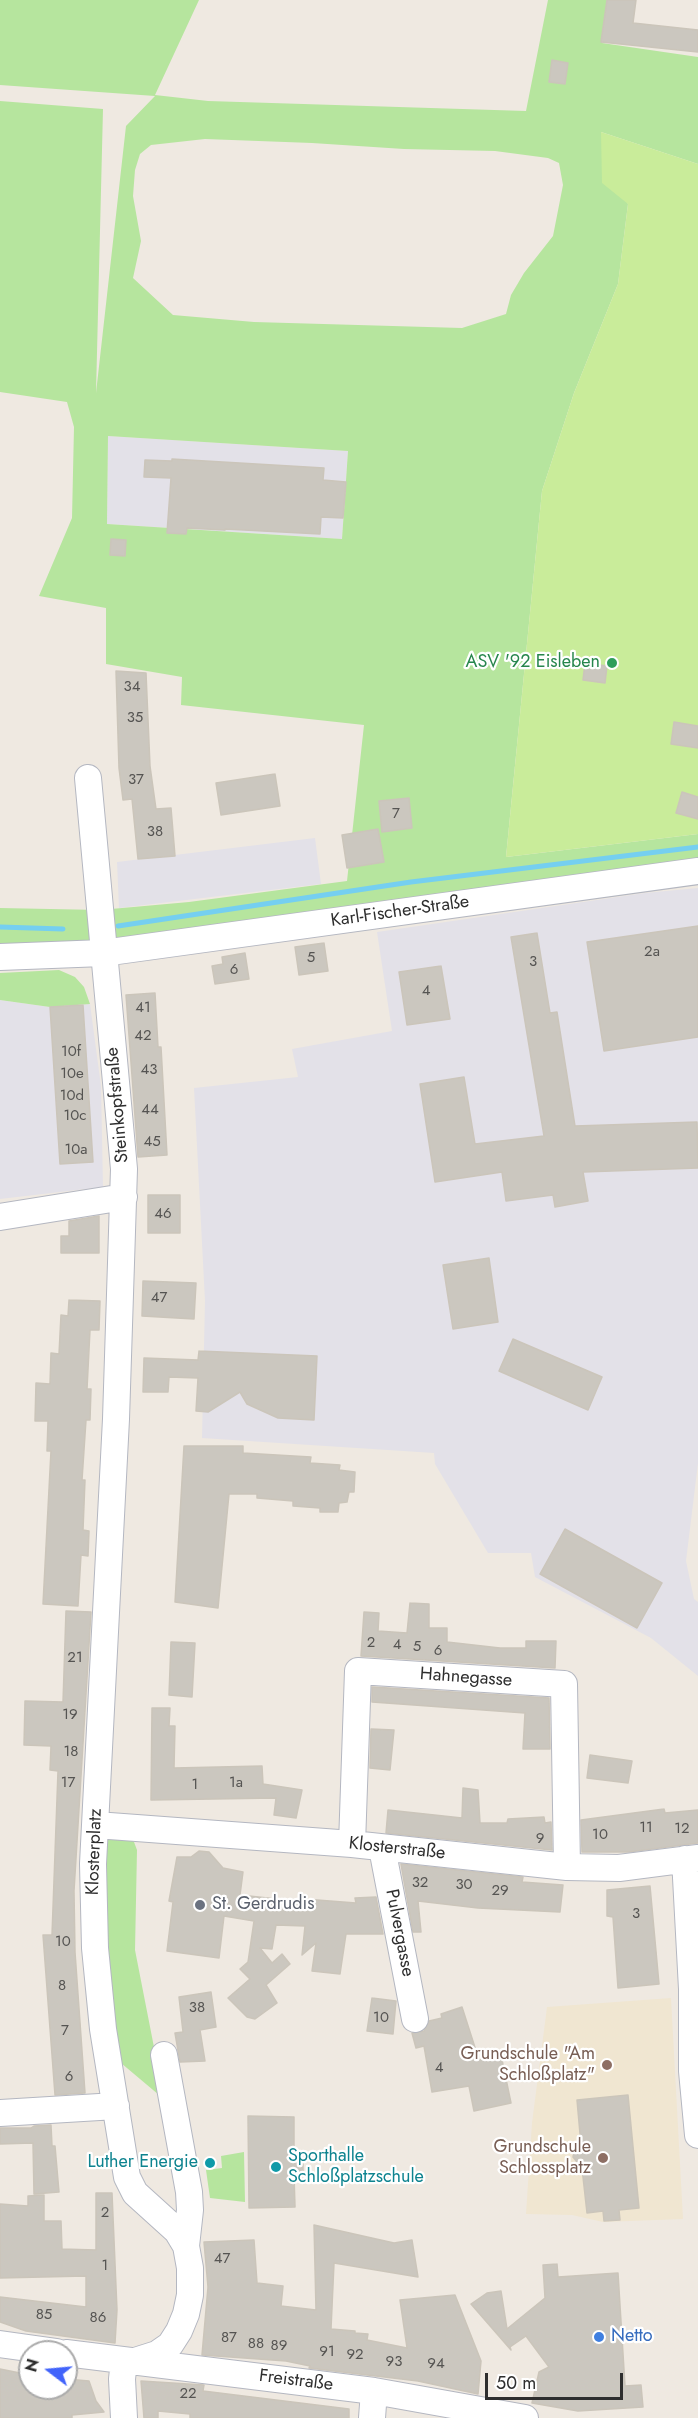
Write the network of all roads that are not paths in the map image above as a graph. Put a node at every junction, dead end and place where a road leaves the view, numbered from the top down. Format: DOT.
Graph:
graph roads {
  1 [pos="88,778"];
  2 [pos="698,871"];
  3 [pos="102,946"];
  4 [pos="0,957"];
  5 [pos="124,1197"];
  6 [pos="0,1217"];
  7 [pos="115,1433"];
  8 [pos="96,1825"];
  9 [pos="352,1844"];
  10 [pos="382,1848"];
  11 [pos="691,1858"];
  12 [pos="567,1867"];
  13 [pos="415,2019"];
  14 [pos="164,2055"];
  15 [pos="695,2070"];
  16 [pos="116,2106"];
  17 [pos="0,2113"];
  18 [pos="698,2135"];
  19 [pos="186,2246"];
  20 [pos="0,2344"];
  21 [pos="18,2347"];
  22 [pos="78,2355"];
  23 [pos="129,2361"];
  24 [pos="374,2391"];
  25 [pos="124,2418"];
  26 [pos="372,2418"];
  27 [pos="525,2418"];
  1 -- 3 [label="street, Steinkopfstraße"];
  2 -- 3 [label="street, Karl-Fischer-Straße"];
  3 -- 4 [label="street, Karl-Fischer-Straße"];
  3 -- 5 [label="street, Steinkopfstraße"];
  5 -- 6 [label="street"];
  5 -- 7 [label="street, Steinkopfstraße"];
  7 -- 8 [label="street, Klosterplatz"];
  8 -- 9 [label="street, Klosterstraße"];
  8 -- 16 [label="street, Klosterplatz"];
  9 -- 10 [label="street, Klosterstraße"];
  9 -- 12 [label="street, Hahnegasse"];
  10 -- 12 [label="street, Klosterstraße"];
  10 -- 13 [label="street, Pulvergasse"];
  11 -- 12 [label="street, Klosterstraße"];
  11 -- 15 [label="street"];
  14 -- 19 [label="street, Klosterplatz"];
  15 -- 18 [label="street"];
  16 -- 17 [label="street"];
  16 -- 19 [label="street, Klosterplatz"];
  19 -- 23 [label="street, Klosterplatz"];
  20 -- 21 [label="street"];
  22 -- 23 [label="street, Freistraße"];
  23 -- 24 [label="street, Freistraße"];
  23 -- 25 [label="street"];
  24 -- 26 [label="street"];
  24 -- 27 [label="street, Freistraße"];
}
